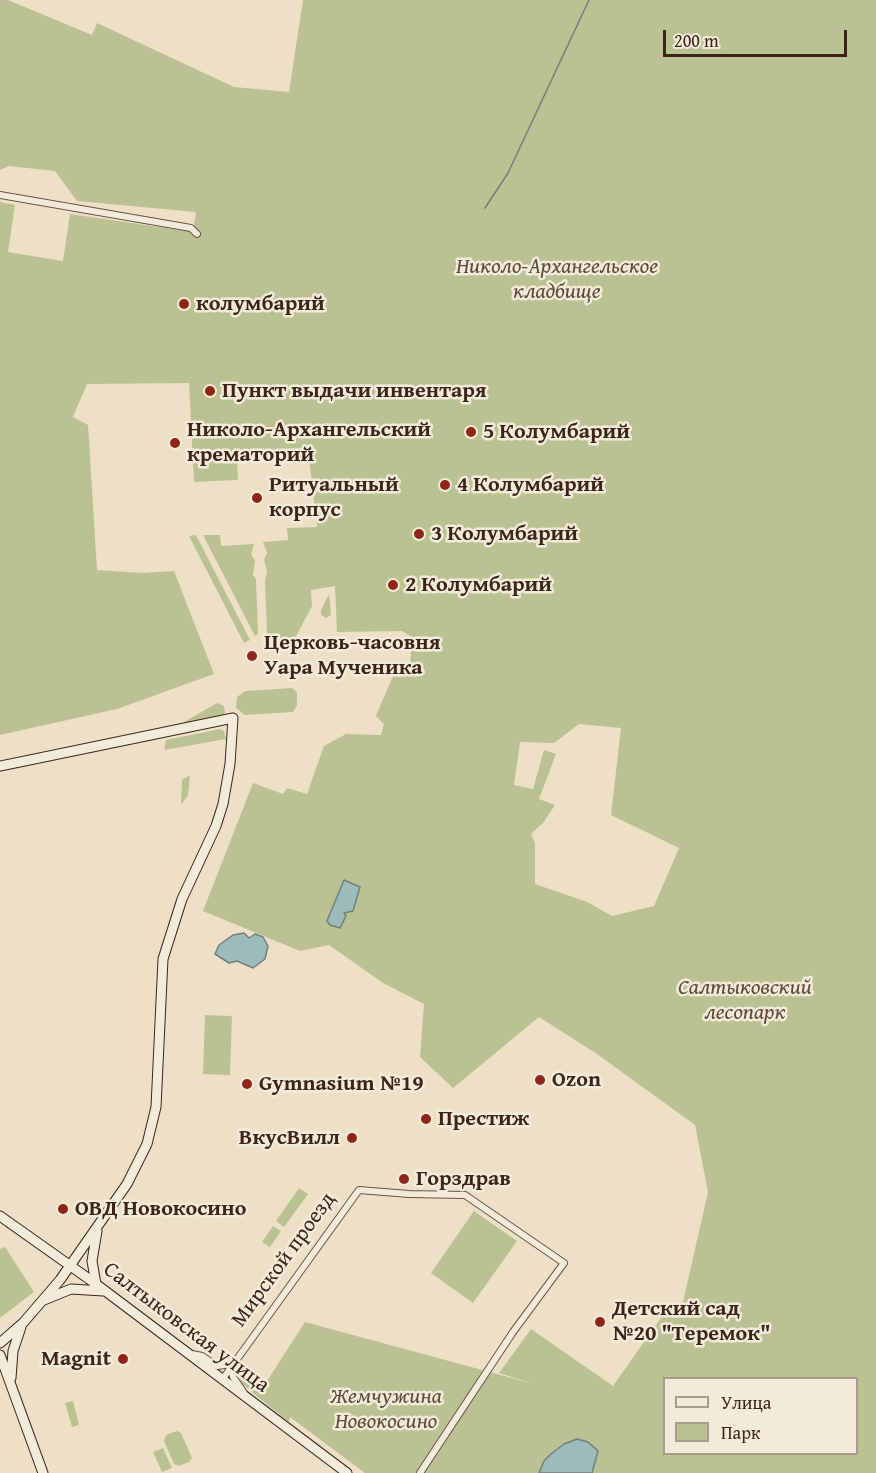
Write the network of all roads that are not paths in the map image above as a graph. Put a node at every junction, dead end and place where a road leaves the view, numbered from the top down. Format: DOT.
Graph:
graph roads {
  1 [pos="0,195"];
  2 [pos="197,234"];
  3 [pos="0,766"];
  4 [pos="0,1216"];
  5 [pos="98,1227"];
  6 [pos="70,1266"];
  7 [pos="96,1284"];
  8 [pos="106,1292"];
  9 [pos="42,1301"];
  10 [pos="23,1323"];
  11 [pos="0,1343"];
  12 [pos="187,1353"];
  13 [pos="0,1355"];
  14 [pos="232,1364"];
  15 [pos="0,1372"];
  16 [pos="222,1380"];
  17 [pos="13,1392"];
  18 [pos="248,1399"];
  19 [pos="43,1473"];
  20 [pos="347,1473"];
  21 [pos="420,1473"];
  1 -- 2 [label="street"];
  3 -- 5 [label="street"];
  4 -- 6 [label="street, Салтыковская улица"];
  5 -- 6 [label="street"];
  5 -- 7 [label="street"];
  6 -- 7 [label="street, Салтыковская улица"];
  6 -- 9 [label="street"];
  7 -- 8 [label="street, Салтыковская улица"];
  8 -- 9 [label="street"];
  8 -- 12 [label="street, Салтыковская улица"];
  9 -- 10 [label="street"];
  10 -- 11 [label="street"];
  10 -- 17 [label="street"];
  12 -- 14 [label="street"];
  12 -- 16 [label="street, Салтыковская улица"];
  13 -- 17 [label="street"];
  14 -- 16 [label="street, Мирской проезд"];
  14 -- 18 [label="street"];
  14 -- 21 [label="street, Мирской проезд"];
  15 -- 17 [label="street"];
  16 -- 18 [label="street, Салтыковская улица"];
  17 -- 19 [label="street"];
  18 -- 20 [label="street, Салтыковская улица"];
}
